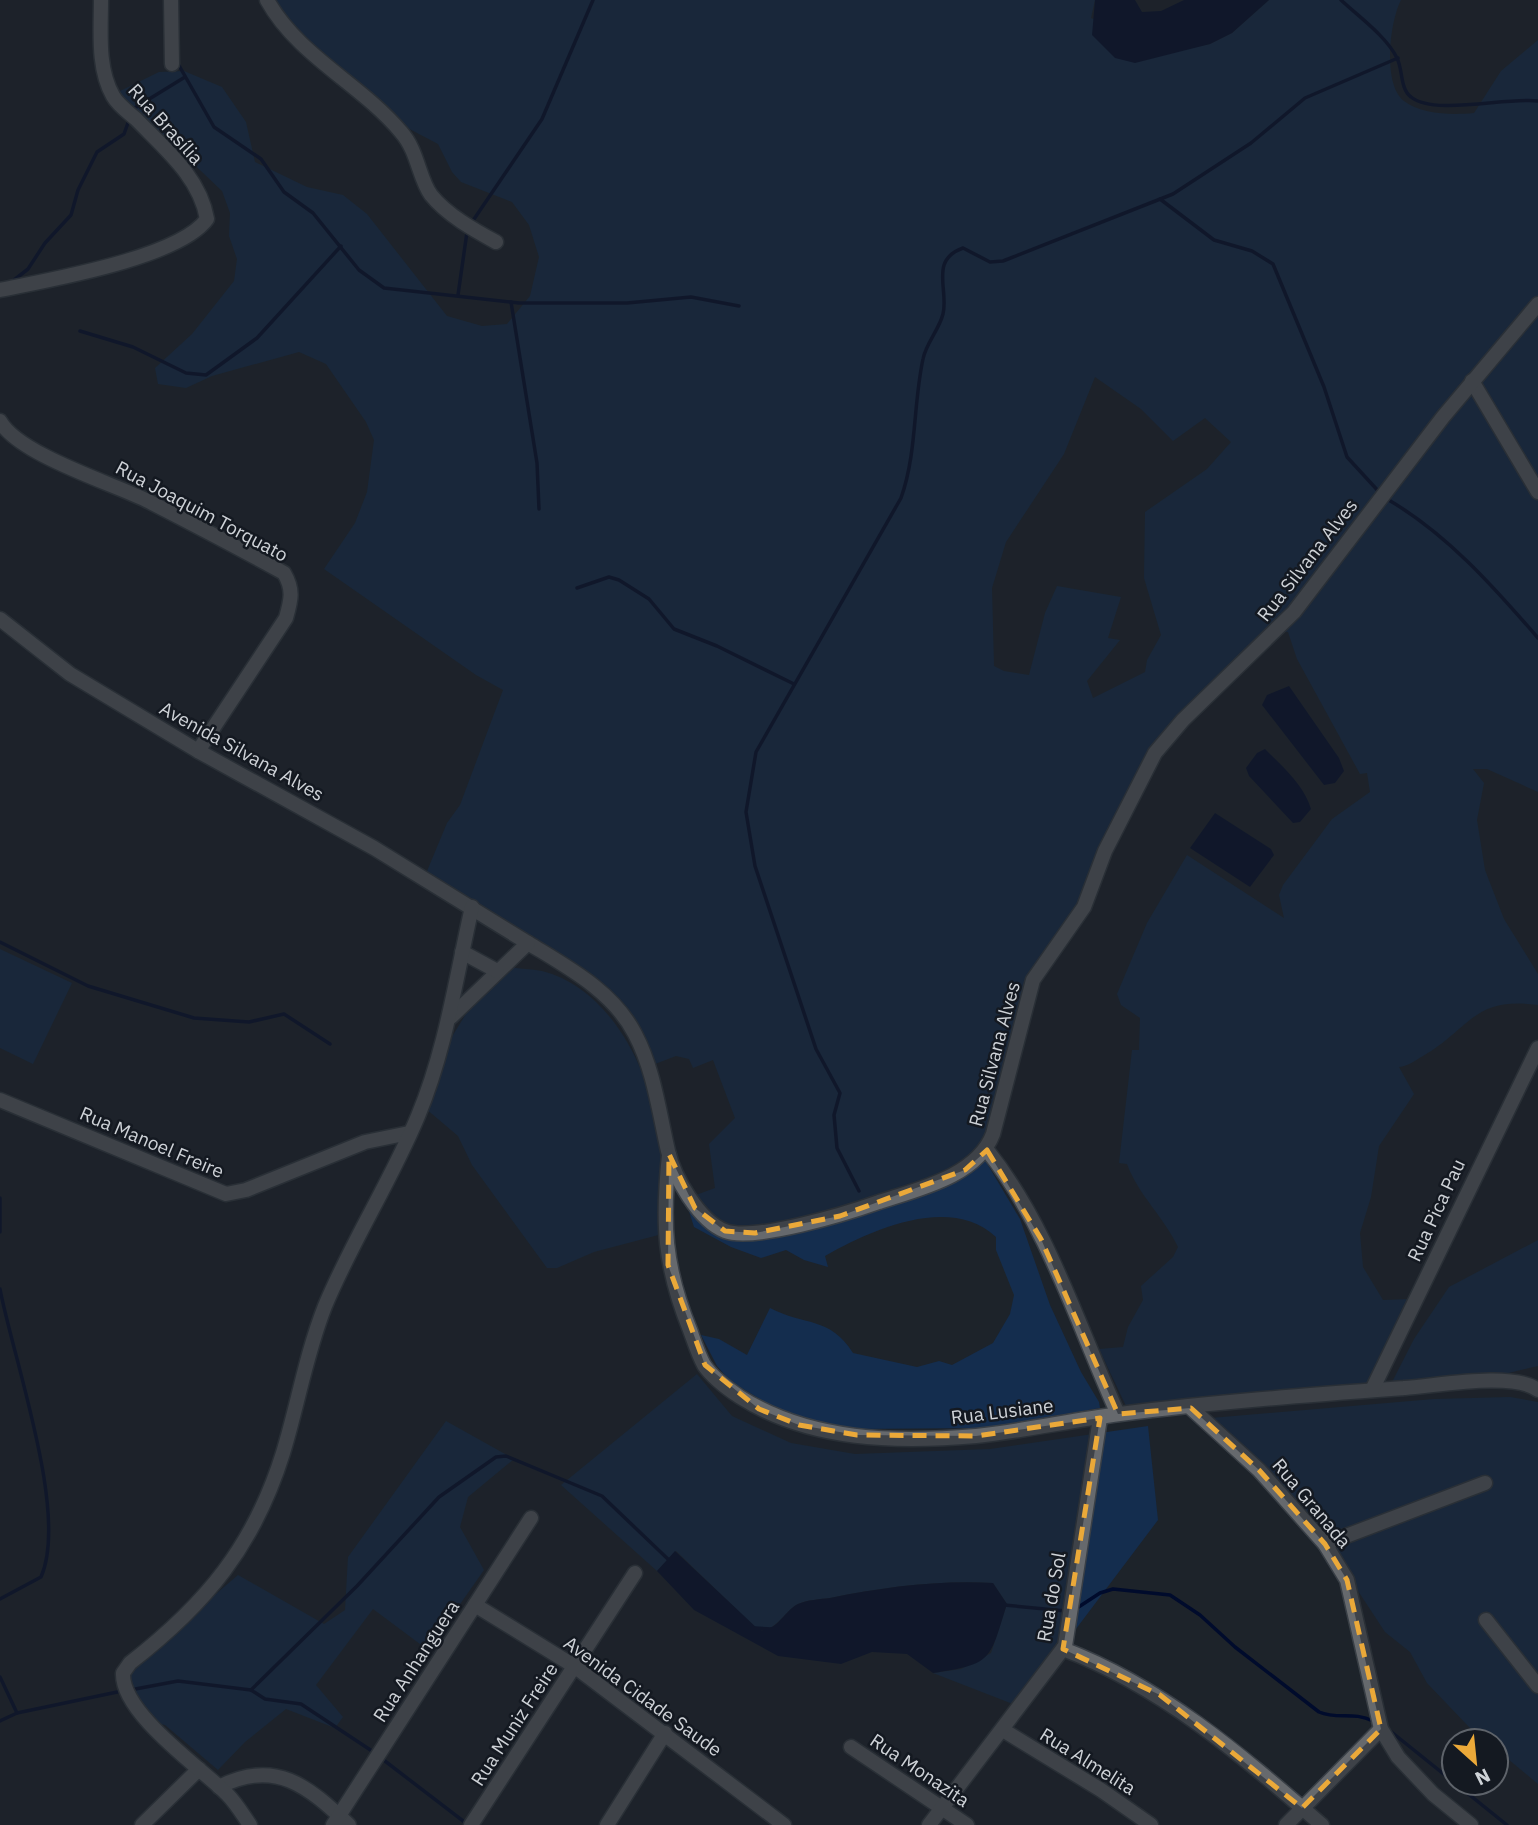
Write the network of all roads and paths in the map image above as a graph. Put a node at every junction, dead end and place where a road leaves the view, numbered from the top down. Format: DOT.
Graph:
graph roads {
  1 [pos="101,0"];
  2 [pos="171,0"];
  3 [pos="267,0"];
  4 [pos="172,64"];
  5 [pos="496,242"];
  6 [pos="0,290"];
  7 [pos="1538,304"];
  8 [pos="1472,381"];
  9 [pos="0,421"];
  10 [pos="1538,492"];
  11 [pos="0,619"];
  12 [pos="198,751"];
  13 [pos="472,907"];
  14 [pos="527,943"];
  15 [pos="462,953"];
  16 [pos="497,971"];
  17 [pos="451,1017"];
  18 [pos="1538,1048"];
  19 [pos="0,1100"];
  20 [pos="409,1133"];
  21 [pos="987,1150"];
  22 [pos="669,1154"];
  23 [pos="1372,1390"];
  24 [pos="1538,1390"];
  25 [pos="1191,1408"];
  26 [pos="1118,1414"];
  27 [pos="1101,1418"];
  28 [pos="1485,1483"];
  29 [pos="531,1518"];
  30 [pos="1325,1544"];
  31 [pos="635,1573"];
  32 [pos="475,1605"];
  33 [pos="1486,1620"];
  34 [pos="1063,1649"];
  35 [pos="574,1666"];
  36 [pos="1538,1686"];
  37 [pos="1381,1730"];
  38 [pos="1003,1731"];
  39 [pos="665,1733"];
  40 [pos="851,1747"];
  41 [pos="199,1769"];
  42 [pos="219,1787"];
  43 [pos="943,1807"];
  44 [pos="1301,1808"];
  45 [pos="340,1822"];
  46 [pos="142,1825"];
  47 [pos="250,1825"];
  48 [pos="471,1825"];
  49 [pos="607,1825"];
  50 [pos="784,1825"];
  51 [pos="929,1825"];
  52 [pos="967,1825"];
  53 [pos="1151,1825"];
  54 [pos="1286,1825"];
  55 [pos="1322,1825"];
  56 [pos="1471,1825"];
  1 -- 6 [label="street, Rua Brasília"];
  2 -- 4 [label="street"];
  3 -- 5 [label="street"];
  7 -- 8 [label="street, Rua Silvana Alves"];
  8 -- 10 [label="street"];
  8 -- 21 [label="street, Rua Silvana Alves"];
  9 -- 12 [label="street, Rua Joaquim Torquato"];
  11 -- 12 [label="street, Avenida Silvana Alves"];
  12 -- 13 [label="street, Avenida Silvana Alves"];
  13 -- 14 [label="street, Rua Silvana Alves"];
  13 -- 15 [label="street"];
  14 -- 16 [label="street"];
  14 -- 22 [label="street, Rua Silvana Alves"];
  15 -- 16 [label="street"];
  15 -- 17 [label="street"];
  16 -- 17 [label="street"];
  17 -- 20 [label="street"];
  18 -- 23 [label="street, Rua Pica Pau"];
  19 -- 20 [label="street, Rua Manoel Freire"];
  20 -- 41 [label="street"];
  21 -- 22 [label="street, Rua Silvana Alves"];
  21 -- 26 [label="street"];
  22 -- 27 [label="street, Rua Lusiane"];
  23 -- 24 [label="street, Rua Lusiane"];
  23 -- 25 [label="street, Rua Lusiane"];
  25 -- 26 [label="street, Rua Lusiane"];
  25 -- 30 [label="street, Rua Granada"];
  26 -- 27 [label="street, Rua Lusiane"];
  27 -- 34 [label="street, Rua do Sol"];
  28 -- 30 [label="street"];
  29 -- 32 [label="street, Rua Anhanguera"];
  30 -- 37 [label="street, Rua Granada"];
  31 -- 35 [label="street, Rua Muniz Freire"];
  32 -- 35 [label="street, Avenida Cidade Saude"];
  32 -- 45 [label="street, Rua Anhanguera"];
  33 -- 36 [label="street"];
  34 -- 38 [label="street, Rua do Sol"];
  34 -- 44 [label="street"];
  35 -- 39 [label="street, Avenida Cidade Saude"];
  35 -- 48 [label="street, Rua Muniz Freire"];
  37 -- 44 [label="street"];
  37 -- 56 [label="street"];
  38 -- 43 [label="street, Rua do Sol"];
  38 -- 53 [label="street, Rua Almelita"];
  39 -- 49 [label="street"];
  39 -- 50 [label="street, Avenida Cidade Saude"];
  40 -- 43 [label="street, Rua Monazita"];
  41 -- 42 [label="street"];
  41 -- 46 [label="street"];
  42 -- 45 [label="street"];
  42 -- 47 [label="street"];
  43 -- 51 [label="street, Rua do Sol"];
  43 -- 52 [label="street, Rua Monazita"];
  44 -- 54 [label="street"];
  44 -- 55 [label="street"];
}
